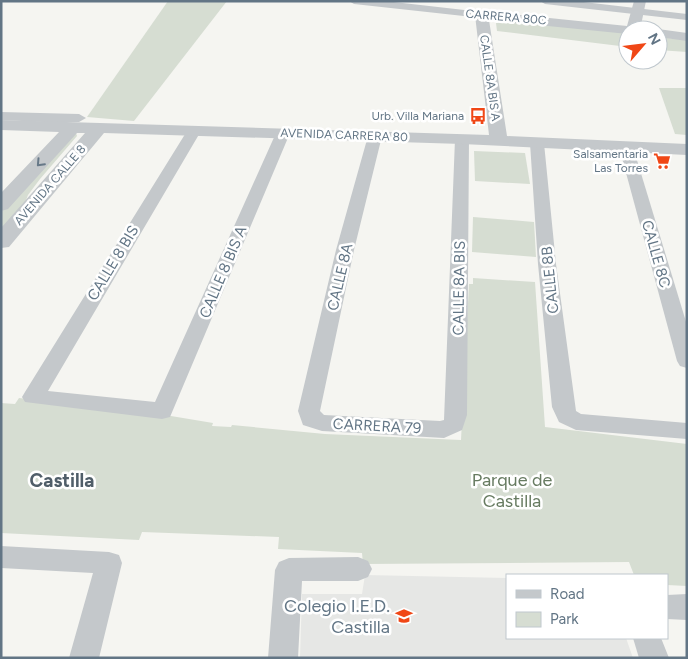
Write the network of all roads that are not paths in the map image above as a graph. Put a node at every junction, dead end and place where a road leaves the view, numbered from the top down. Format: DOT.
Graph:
graph roads {
  1 [pos="354,1"];
  2 [pos="466,1"];
  3 [pos="545,1"];
  4 [pos="639,6"];
  5 [pos="474,14"];
  6 [pos="687,17"];
  7 [pos="636,20"];
  8 [pos="618,28"];
  9 [pos="668,34"];
  10 [pos="687,36"];
  11 [pos="1,116"];
  12 [pos="48,122"];
  13 [pos="1,125"];
  14 [pos="73,127"];
  15 [pos="99,128"];
  16 [pos="194,130"];
  17 [pos="283,133"];
  18 [pos="375,136"];
  19 [pos="462,139"];
  20 [pos="499,141"];
  21 [pos="538,143"];
  22 [pos="626,147"];
  23 [pos="687,150"];
  24 [pos="1,205"];
  25 [pos="1,242"];
  26 [pos="687,361"];
  27 [pos="162,411"];
  28 [pos="311,419"];
  29 [pos="444,430"];
  30 [pos="687,431"];
  31 [pos="1,557"];
  32 [pos="358,569"];
  33 [pos="668,607"];
  34 [pos="687,607"];
  35 [pos="647,639"];
  36 [pos="84,658"];
  37 [pos="283,658"];
  38 [pos="654,658"];
  1 -- 5 [label="street, CARRERA 80C"];
  2 -- 5 [label="street, CALLE 8A BIS A"];
  3 -- 4 [label="street"];
  4 -- 6 [label="street"];
  4 -- 7 [label="street"];
  5 -- 8 [label="street, CARRERA 80C"];
  5 -- 20 [label="street, CALLE 8A BIS A"];
  9 -- 10 [label="street"];
  11 -- 12 [label="street"];
  12 -- 13 [label="street, AVENIDA CARRERA 80"];
  12 -- 14 [label="street, AVENIDA CARRERA 80"];
  14 -- 15 [label="street, AVENIDA CARRERA 80"];
  14 -- 24 [label="street, AVENIDA CALLE 8, one-way"];
  15 -- 16 [label="street, AVENIDA CARRERA 80"];
  15 -- 25 [label="street, AVENIDA CALLE 8"];
  16 -- 17 [label="street, AVENIDA CARRERA 80"];
  16 -- 27 [label="street, CALLE 8 BIS"];
  17 -- 18 [label="street, AVENIDA CARRERA 80"];
  17 -- 27 [label="street, CALLE 8 BIS A"];
  18 -- 19 [label="street, AVENIDA CARRERA 80"];
  18 -- 28 [label="street, CALLE 8A"];
  19 -- 20 [label="street, AVENIDA CARRERA 80"];
  19 -- 29 [label="street, CALLE 8A BIS"];
  20 -- 21 [label="street, AVENIDA CARRERA 80"];
  21 -- 22 [label="street, AVENIDA CARRERA 80"];
  21 -- 30 [label="street, CALLE 8B"];
  22 -- 23 [label="street, AVENIDA CARRERA 80"];
  22 -- 26 [label="street, CALLE 8C"];
  28 -- 29 [label="street, CARRERA 79"];
  31 -- 36 [label="street"];
  32 -- 37 [label="street"];
  33 -- 34 [label="street"];
  35 -- 38 [label="street"];
}
